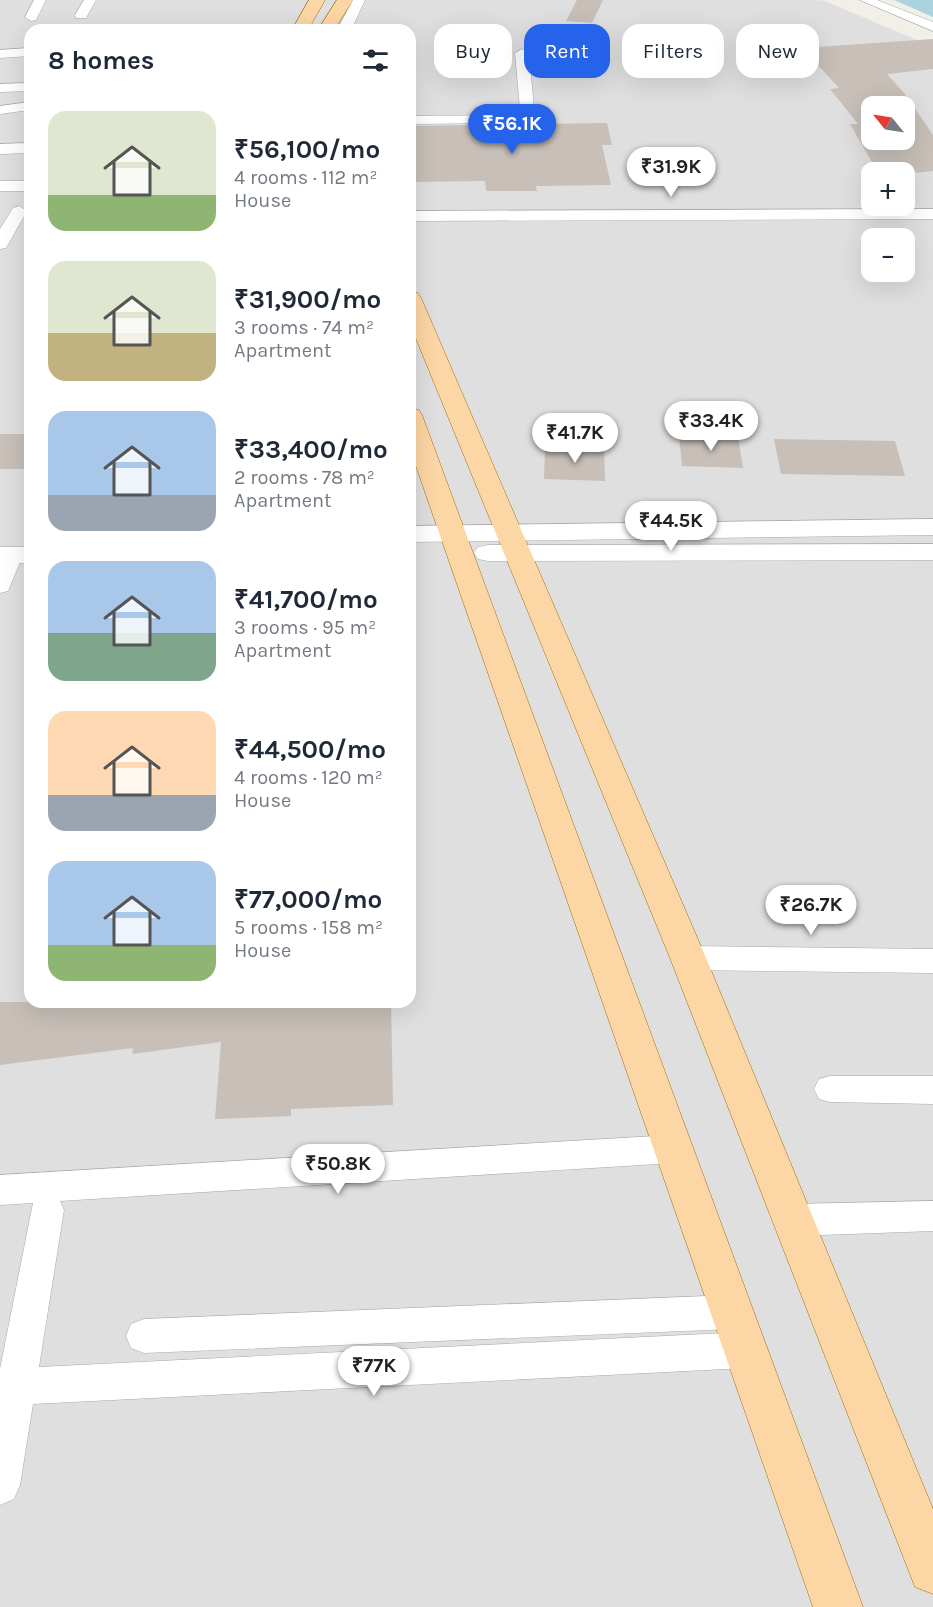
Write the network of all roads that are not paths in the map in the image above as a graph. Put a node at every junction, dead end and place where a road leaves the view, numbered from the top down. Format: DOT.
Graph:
graph roads {
  1 [pos="40,0"];
  2 [pos="90,0"];
  3 [pos="317,0"];
  4 [pos="345,0"];
  5 [pos="359,0"];
  6 [pos="866,0"];
  7 [pos="81,15"];
  8 [pos="30,17"];
  9 [pos="303,24"];
  10 [pos="330,24"];
  11 [pos="347,24"];
  12 [pos="933,27"];
  13 [pos="24,52"];
  14 [pos="522,53"];
  15 [pos="0,54"];
  16 [pos="24,79"];
  17 [pos="0,88"];
  18 [pos="24,107"];
  19 [pos="1,112"];
  20 [pos="416,120"];
  21 [pos="24,148"];
  22 [pos="0,149"];
  23 [pos="0,186"];
  24 [pos="24,186"];
  25 [pos="933,214"];
  26 [pos="416,216"];
  27 [pos="15,217"];
  28 [pos="0,244"];
  29 [pos="416,312"];
  30 [pos="416,431"];
  31 [pos="933,528"];
  32 [pos="416,535"];
  33 [pos="24,539"];
  34 [pos="514,542"];
  35 [pos="457,543"];
  36 [pos="10,550"];
  37 [pos="416,552"];
  38 [pos="933,552"];
  39 [pos="0,586"];
  40 [pos="688,958"];
  41 [pos="933,961"];
  42 [pos="830,1089"];
  43 [pos="933,1090"];
  44 [pos="673,1149"];
  45 [pos="0,1190"];
  46 [pos="47,1210"];
  47 [pos="933,1216"];
  48 [pos="793,1220"];
  49 [pos="732,1312"];
  50 [pos="144,1336"];
  51 [pos="746,1350"];
  52 [pos="8,1387"];
  53 [pos="0,1485"];
  54 [pos="933,1569"];
  55 [pos="838,1607"];
  1 -- 8 [label="street"];
  2 -- 7 [label="street"];
  3 -- 9 [label="main road"];
  4 -- 10 [label="main road"];
  5 -- 11 [label="street"];
  6 -- 12 [label="street"];
  13 -- 15 [label="street"];
  14 -- 20 [label="street"];
  16 -- 17 [label="street"];
  18 -- 19 [label="street"];
  21 -- 22 [label="street"];
  23 -- 24 [label="street"];
  25 -- 26 [label="street"];
  27 -- 28 [label="street"];
  29 -- 34 [label="main road"];
  30 -- 35 [label="main road"];
  31 -- 34 [label="street"];
  32 -- 35 [label="street"];
  33 -- 36 [label="street"];
  34 -- 35 [label="street"];
  34 -- 38 [label="street"];
  34 -- 40 [label="main road"];
  35 -- 37 [label="street"];
  35 -- 44 [label="main road"];
  36 -- 39 [label="street"];
  40 -- 41 [label="street"];
  40 -- 48 [label="main road"];
  42 -- 43 [label="street"];
  44 -- 45 [label="street"];
  44 -- 49 [label="main road"];
  46 -- 52 [label="street"];
  47 -- 48 [label="street"];
  48 -- 54 [label="main road"];
  49 -- 50 [label="street"];
  49 -- 51 [label="main road"];
  51 -- 52 [label="street"];
  51 -- 55 [label="main road"];
  52 -- 53 [label="street"];
}
